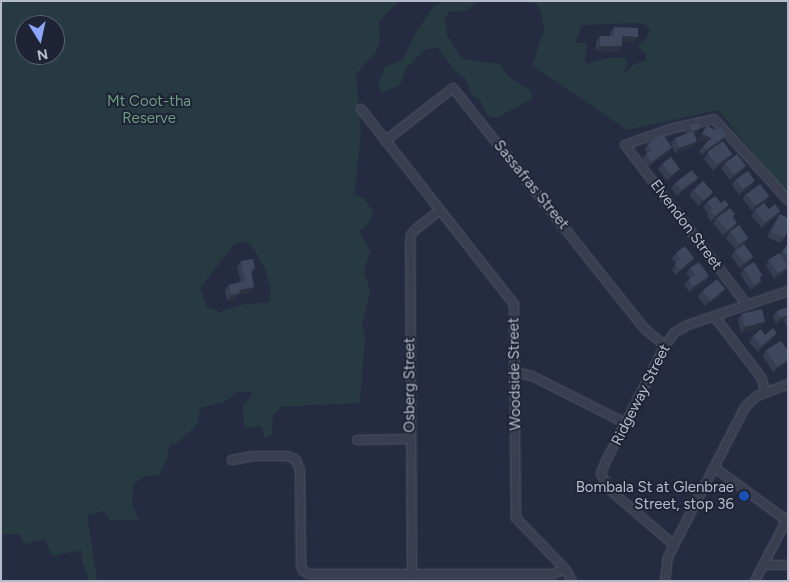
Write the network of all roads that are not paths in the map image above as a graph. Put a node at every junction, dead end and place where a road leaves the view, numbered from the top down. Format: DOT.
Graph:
graph roads {
  1 [pos="361,109"];
  2 [pos="386,141"];
  3 [pos="788,200"];
  4 [pos="439,211"];
  5 [pos="788,291"];
  6 [pos="747,305"];
  7 [pos="714,316"];
  8 [pos="665,346"];
  9 [pos="516,372"];
  10 [pos="788,384"];
  11 [pos="766,392"];
  12 [pos="626,423"];
  13 [pos="411,439"];
  14 [pos="356,440"];
  15 [pos="232,460"];
  16 [pos="715,468"];
  17 [pos="787,518"];
  18 [pos="674,545"];
  19 [pos="764,565"];
  20 [pos="788,565"];
  21 [pos="565,570"];
  22 [pos="412,573"];
  23 [pos="572,581"];
  24 [pos="665,581"];
  25 [pos="756,581"];
  1 -- 2 [label="street, Woodside Street"];
  2 -- 4 [label="street, Woodside Street"];
  2 -- 8 [label="street, Sassafras Street"];
  3 -- 6 [label="street, Elvendon Street"];
  4 -- 9 [label="street, Woodside Street"];
  4 -- 13 [label="street, Osberg Street"];
  5 -- 6 [label="street, Ridgeway Street"];
  6 -- 7 [label="street, Ridgeway Street"];
  7 -- 8 [label="street, Ridgeway Street"];
  7 -- 11 [label="street"];
  8 -- 12 [label="street, Ridgeway Street"];
  9 -- 12 [label="street"];
  9 -- 21 [label="street, Woodside Street"];
  10 -- 11 [label="street"];
  11 -- 16 [label="street"];
  12 -- 18 [label="street, Ridgeway Street"];
  13 -- 14 [label="street"];
  13 -- 22 [label="street, Osberg Street"];
  15 -- 22 [label="street"];
  16 -- 17 [label="street"];
  16 -- 18 [label="street"];
  17 -- 19 [label="street"];
  18 -- 24 [label="street"];
  19 -- 20 [label="street"];
  19 -- 25 [label="street"];
  21 -- 22 [label="street"];
  21 -- 23 [label="street, Woodside Street"];
}
